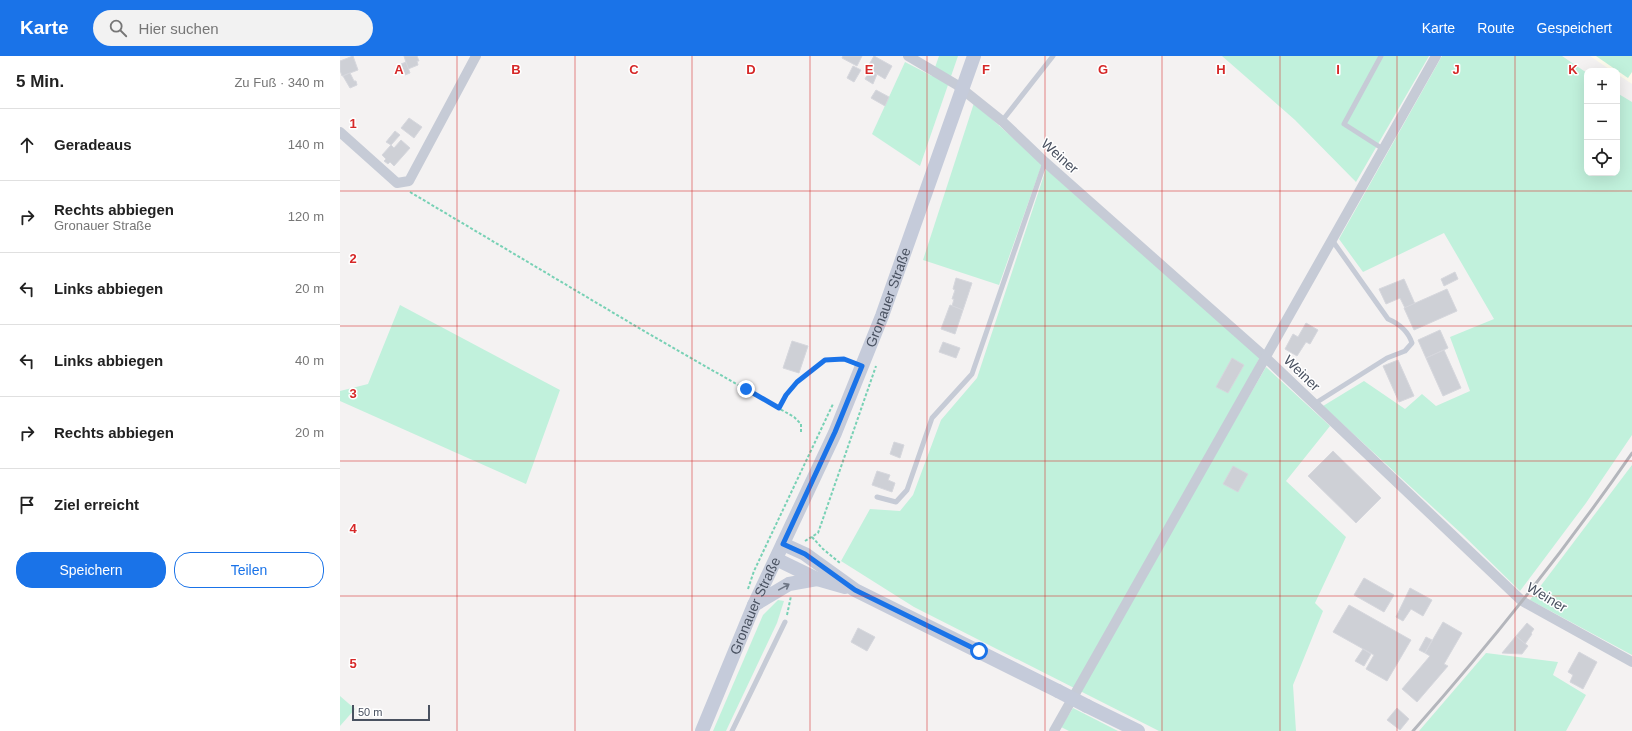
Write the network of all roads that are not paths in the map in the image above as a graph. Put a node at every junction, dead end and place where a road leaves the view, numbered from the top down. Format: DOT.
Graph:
graph roads {
  1 [pos="476,56"];
  2 [pos="908,56"];
  3 [pos="974,56"];
  4 [pos="1053,56"];
  5 [pos="1382,56"];
  6 [pos="1436,56"];
  7 [pos="962,88"];
  8 [pos="1002,121"];
  9 [pos="340,132"];
  10 [pos="1383,149"];
  11 [pos="1045,162"];
  12 [pos="1332,240"];
  13 [pos="1266,357"];
  14 [pos="1314,404"];
  15 [pos="876,497"];
  16 [pos="783,544"];
  17 [pos="776,559"];
  18 [pos="817,579"];
  19 [pos="855,590"];
  20 [pos="754,605"];
  21 [pos="785,622"];
  22 [pos="1632,662"];
  23 [pos="702,731"];
  24 [pos="732,731"];
  25 [pos="1054,731"];
  26 [pos="1138,731"];
  1 -- 9 [label="street"];
  2 -- 7 [label="street, Weiner"];
  3 -- 7 [label="main road, Gronauer Straße"];
  4 -- 8 [label="lane"];
  5 -- 10 [label="lane"];
  6 -- 10 [label="street"];
  7 -- 8 [label="street, Weiner"];
  7 -- 16 [label="main road, Gronauer Straße"];
  8 -- 11 [label="street, Weiner"];
  10 -- 12 [label="street"];
  11 -- 13 [label="street, Weiner"];
  11 -- 15 [label="lane"];
  12 -- 13 [label="street"];
  12 -- 14 [label="lane"];
  13 -- 14 [label="street, Weiner"];
  13 -- 25 [label="street"];
  14 -- 22 [label="street, Weiner"];
  16 -- 17 [label="main road, Gronauer Straße"];
  16 -- 19 [label="main road"];
  17 -- 18 [label="main road"];
  17 -- 20 [label="main road, Gronauer Straße"];
  18 -- 19 [label="main road"];
  20 -- 18 [label="main road, one-way"];
  19 -- 26 [label="main road, bridge"];
  20 -- 23 [label="main road, Gronauer Straße"];
  21 -- 24 [label="lane"];
}
